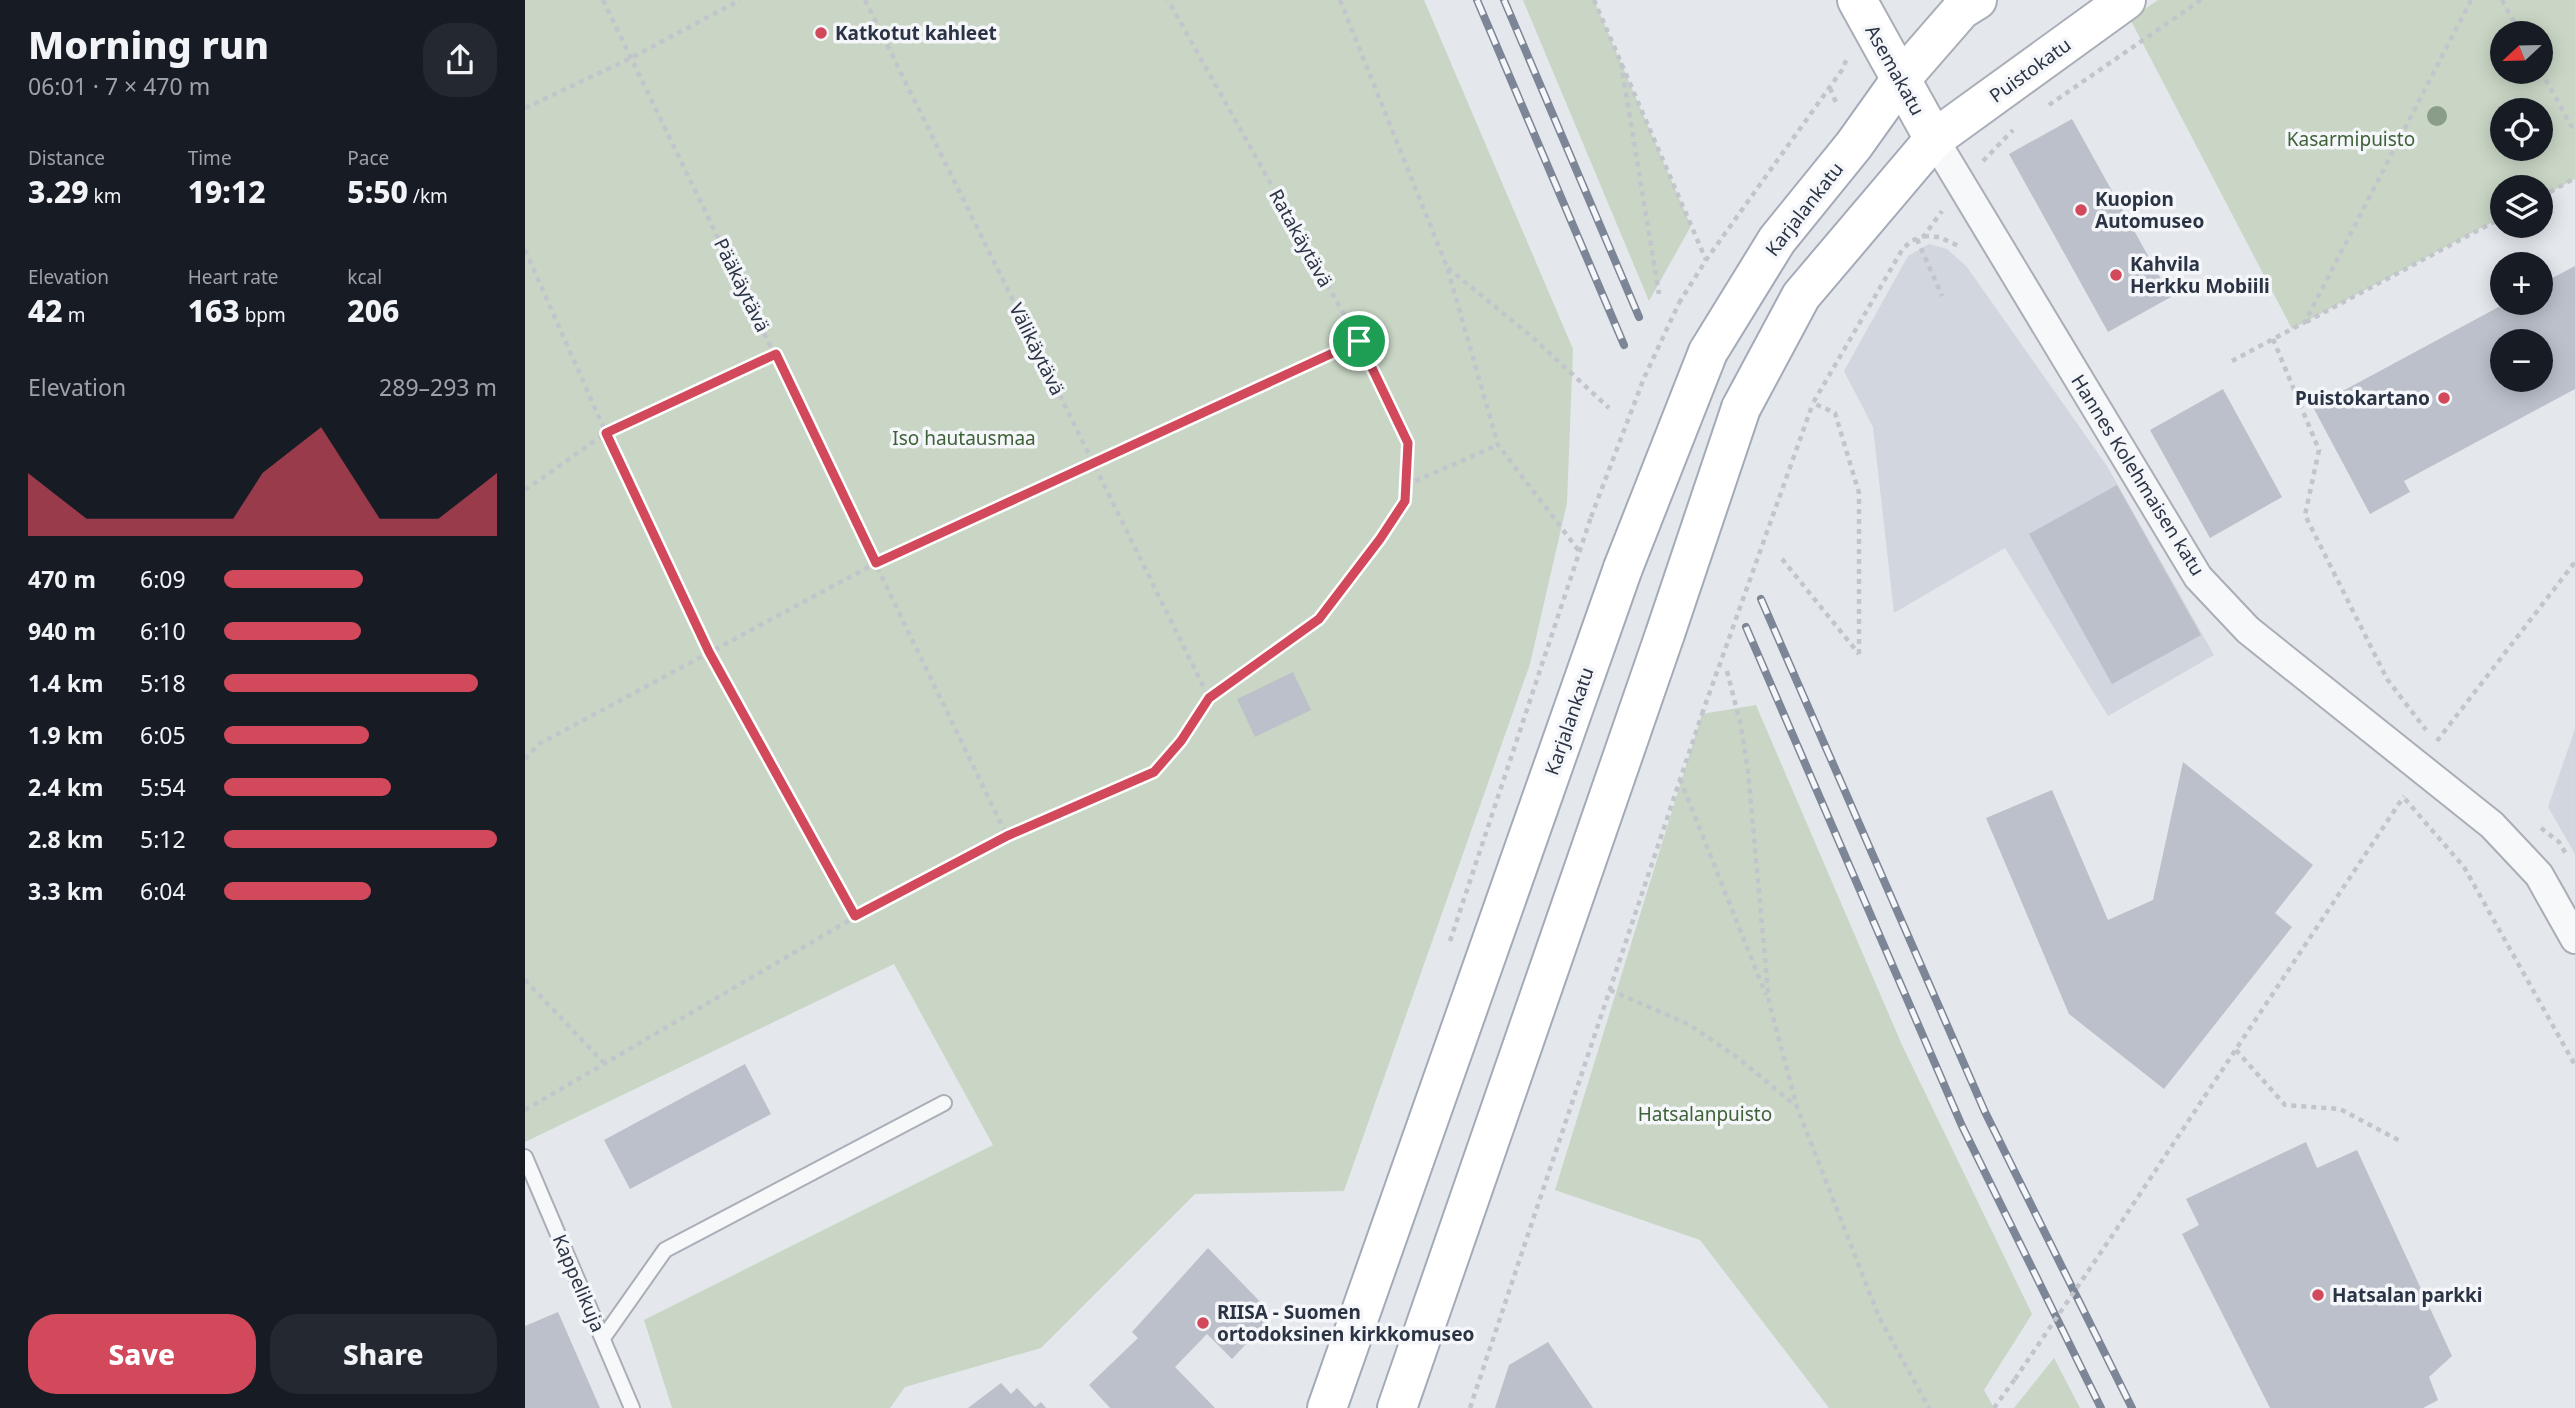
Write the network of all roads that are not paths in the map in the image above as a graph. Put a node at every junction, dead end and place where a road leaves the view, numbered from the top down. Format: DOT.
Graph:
graph roads {
  1 [pos="1857,0"];
  2 [pos="1977,0"];
  3 [pos="2126,0"];
  4 [pos="1901,79"];
  5 [pos="1934,139"];
  6 [pos="2575,939"];
  7 [pos="944,1103"];
  8 [pos="525,1157"];
  9 [pos="603,1338"];
  10 [pos="632,1408"];
  11 [pos="1327,1408"];
  12 [pos="1397,1408"];
  1 -- 4 [label="main road, Asemakatu"];
  2 -- 4 [label="main road"];
  3 -- 5 [label="main road, Puistokatu"];
  4 -- 5 [label="main road, Asemakatu"];
  4 -- 11 [label="main road, Karjalankatu, bridge"];
  5 -- 6 [label="street, Hannes Kolehmaisen katu"];
  5 -- 12 [label="main road, bridge"];
  7 -- 9 [label="lane"];
  8 -- 9 [label="lane, Kappelikuja"];
  9 -- 10 [label="lane, Kappelikuja"];
}
